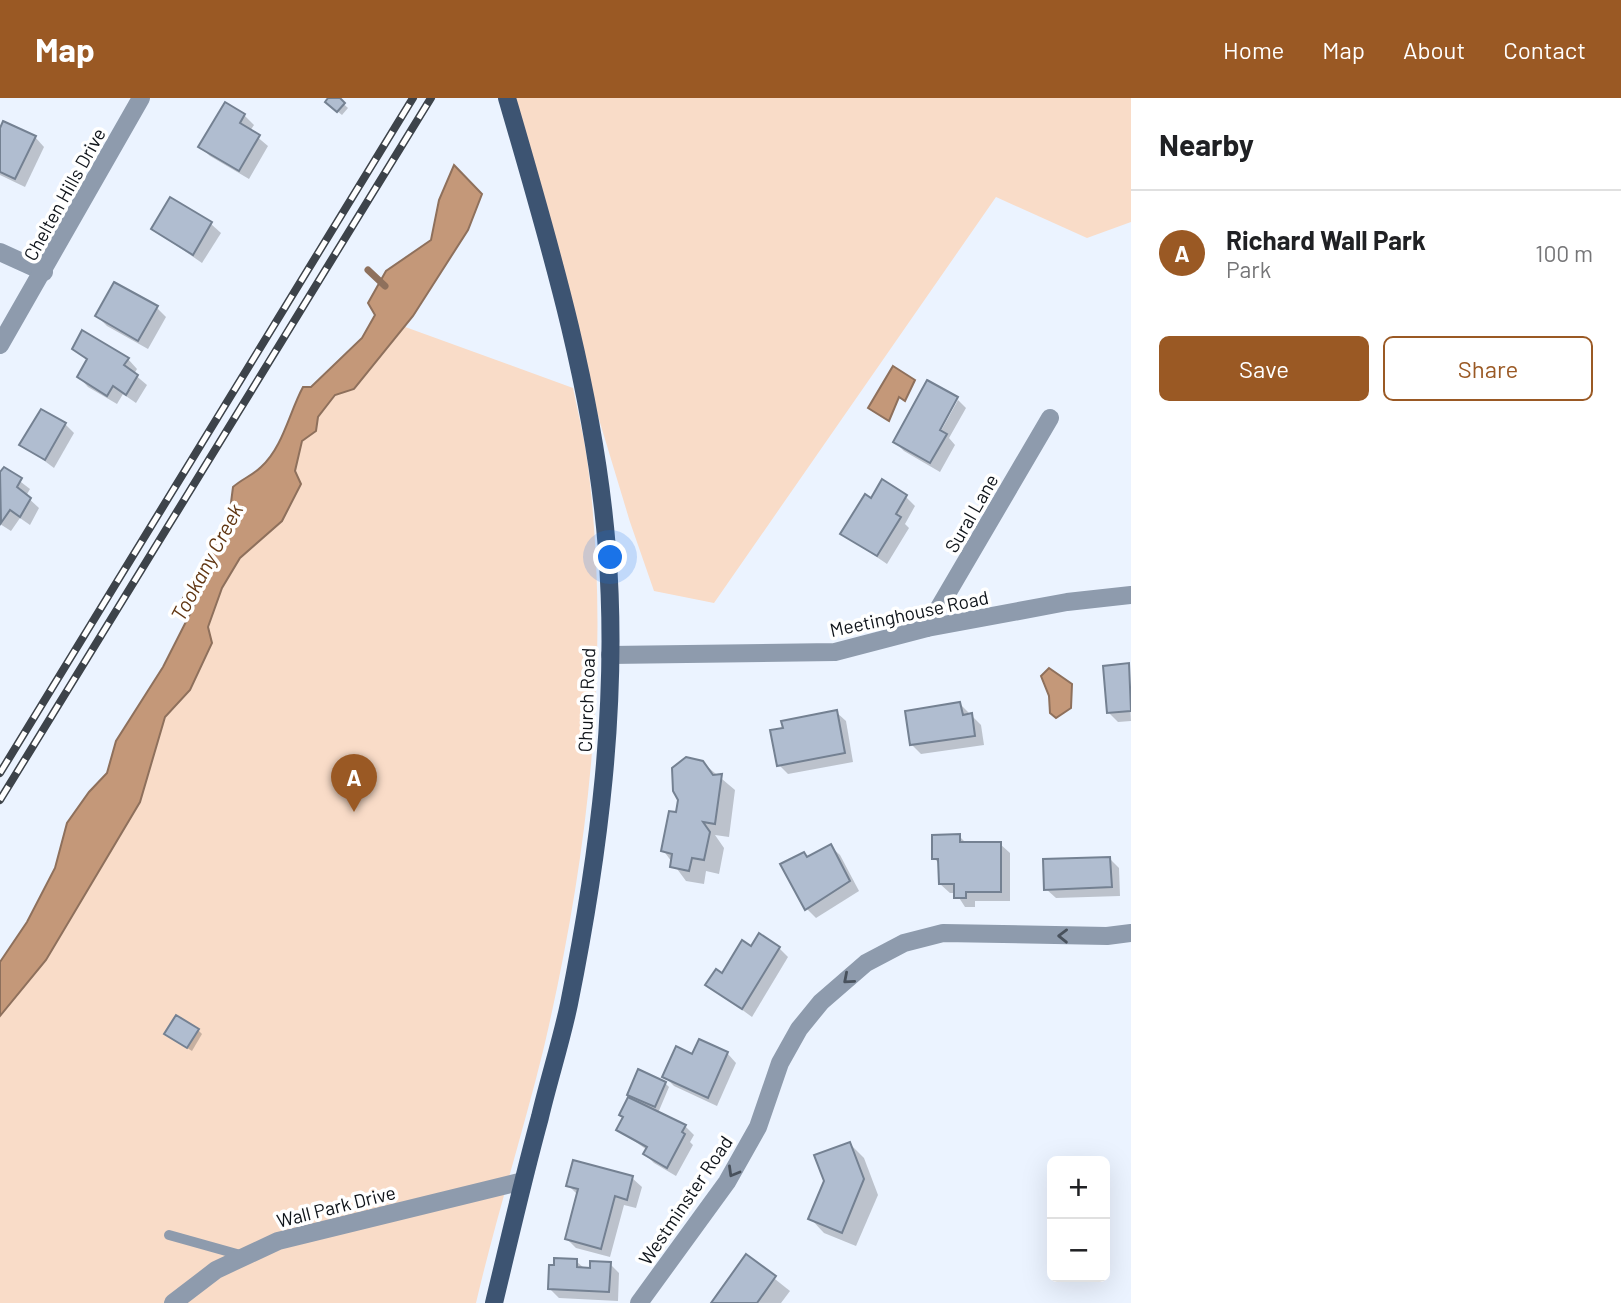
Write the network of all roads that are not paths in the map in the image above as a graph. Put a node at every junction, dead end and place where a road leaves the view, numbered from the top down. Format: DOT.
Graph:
graph roads {
  1 [pos="141,98"];
  2 [pos="507,98"];
  3 [pos="0,251"];
  4 [pos="44,272"];
  5 [pos="0,345"];
  6 [pos="1049,418"];
  7 [pos="1131,595"];
  8 [pos="927,628"];
  9 [pos="610,655"];
  10 [pos="1131,933"];
  11 [pos="523,1181"];
  12 [pos="169,1235"];
  13 [pos="245,1256"];
  14 [pos="173,1303"];
  15 [pos="494,1303"];
  16 [pos="639,1303"];
  1 -- 4 [label="street, Chelten Hills Drive"];
  2 -- 9 [label="main road, Church Road"];
  3 -- 4 [label="street"];
  4 -- 5 [label="street, Chelten Hills Drive"];
  6 -- 8 [label="street, Sural Lane"];
  7 -- 8 [label="street, Meetinghouse Road"];
  8 -- 9 [label="street, Meetinghouse Road"];
  9 -- 11 [label="main road, Church Road"];
  10 -- 16 [label="street, Westminster Road, one-way"];
  11 -- 13 [label="street, Wall Park Drive"];
  11 -- 15 [label="main road, Church Road"];
  12 -- 13 [label="lane"];
  13 -- 14 [label="street, Wall Park Drive"];
}
